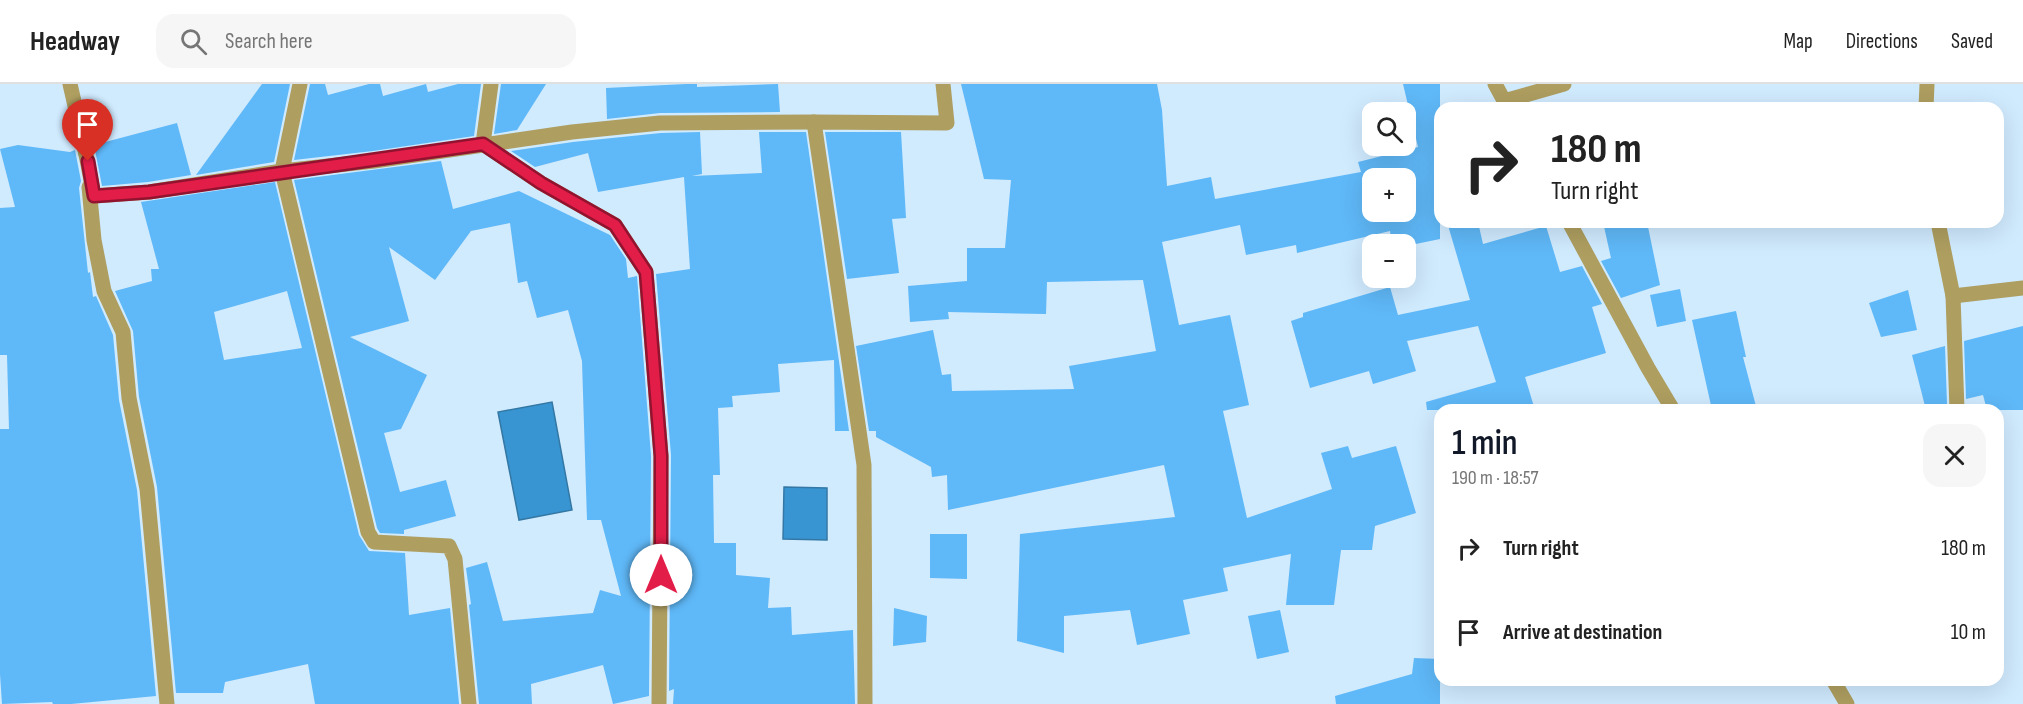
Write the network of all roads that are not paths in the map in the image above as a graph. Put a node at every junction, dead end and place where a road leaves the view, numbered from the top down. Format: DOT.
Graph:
graph roads {
  1 [pos="70,84"];
  2 [pos="300,84"];
  3 [pos="491,84"];
  4 [pos="943,84"];
  5 [pos="1495,84"];
  6 [pos="1564,84"];
  7 [pos="1927,84"];
  8 [pos="1505,102"];
  9 [pos="1512,102"];
  10 [pos="1926,102"];
  11 [pos="814,122"];
  12 [pos="84,144"];
  13 [pos="483,144"];
  14 [pos="282,171"];
  15 [pos="1572,228"];
  16 [pos="1939,228"];
  17 [pos="2023,288"];
  18 [pos="1953,296"];
  19 [pos="1670,404"];
  20 [pos="1958,404"];
  21 [pos="1836,686"];
  22 [pos="167,704"];
  23 [pos="469,704"];
  24 [pos="659,704"];
  25 [pos="865,704"];
  26 [pos="1847,704"];
  1 -- 12 [label="street"];
  2 -- 14 [label="street"];
  3 -- 13 [label="street"];
  4 -- 11 [label="street"];
  5 -- 8 [label="street"];
  6 -- 9 [label="street"];
  7 -- 10 [label="street"];
  11 -- 13 [label="street"];
  11 -- 25 [label="street"];
  12 -- 14 [label="street"];
  12 -- 22 [label="street"];
  13 -- 14 [label="street"];
  13 -- 24 [label="street"];
  14 -- 23 [label="street"];
  15 -- 19 [label="street"];
  16 -- 18 [label="street"];
  17 -- 18 [label="street"];
  18 -- 20 [label="street"];
  21 -- 26 [label="street"];
}
